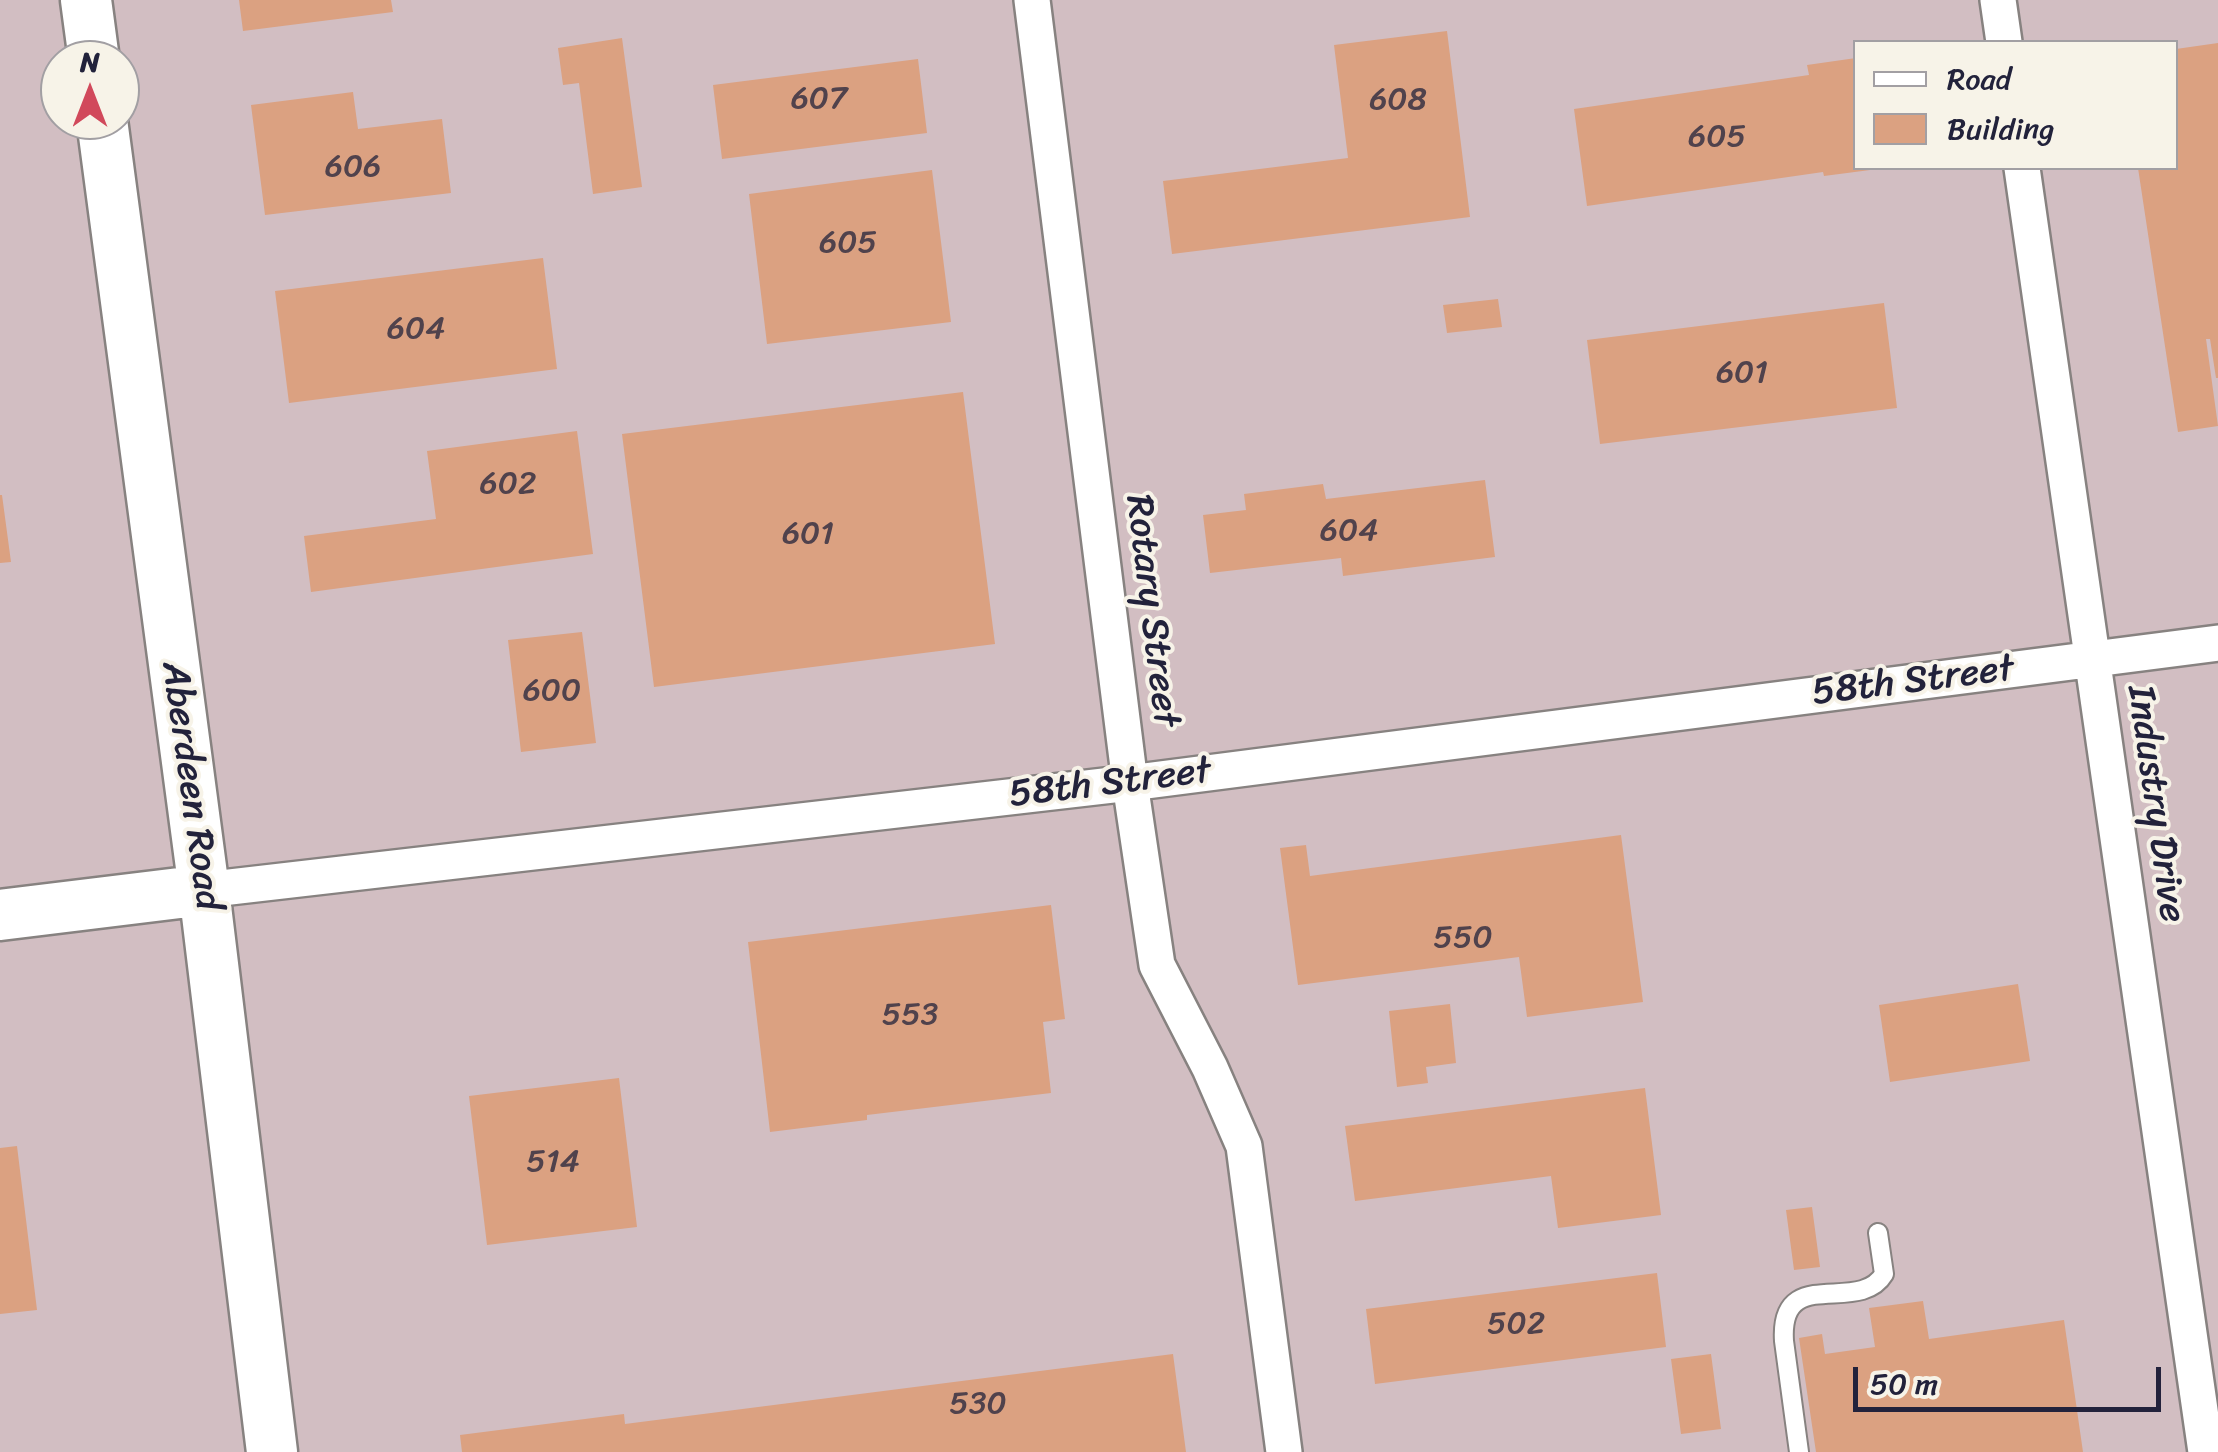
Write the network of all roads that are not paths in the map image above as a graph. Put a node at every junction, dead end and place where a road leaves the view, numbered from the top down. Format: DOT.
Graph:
graph roads {
  1 [pos="86,0"];
  2 [pos="1032,0"];
  3 [pos="1998,0"];
  4 [pos="91,40"];
  5 [pos="2004,40"];
  6 [pos="105,140"];
  7 [pos="2022,170"];
  8 [pos="2218,643"];
  9 [pos="2090,660"];
  10 [pos="1130,783"];
  11 [pos="204,890"];
  12 [pos="0,915"];
  13 [pos="1878,1233"];
  14 [pos="272,1452"];
  15 [pos="1284,1452"];
  16 [pos="1799,1452"];
  17 [pos="2206,1452"];
  1 -- 4 [label="main road"];
  2 -- 10 [label="street, Rotary Street"];
  3 -- 5 [label="street"];
  6 -- 11 [label="main road, Aberdeen Road"];
  7 -- 9 [label="street, Industry Drive"];
  8 -- 9 [label="street, 58th Street"];
  9 -- 10 [label="street, 58th Street"];
  9 -- 17 [label="street, Industry Drive"];
  10 -- 11 [label="street, 58th Street"];
  10 -- 15 [label="street, Rotary Street"];
  11 -- 12 [label="main road, 58th Street"];
  11 -- 14 [label="main road, Aberdeen Road"];
  13 -- 16 [label="lane"];
}
